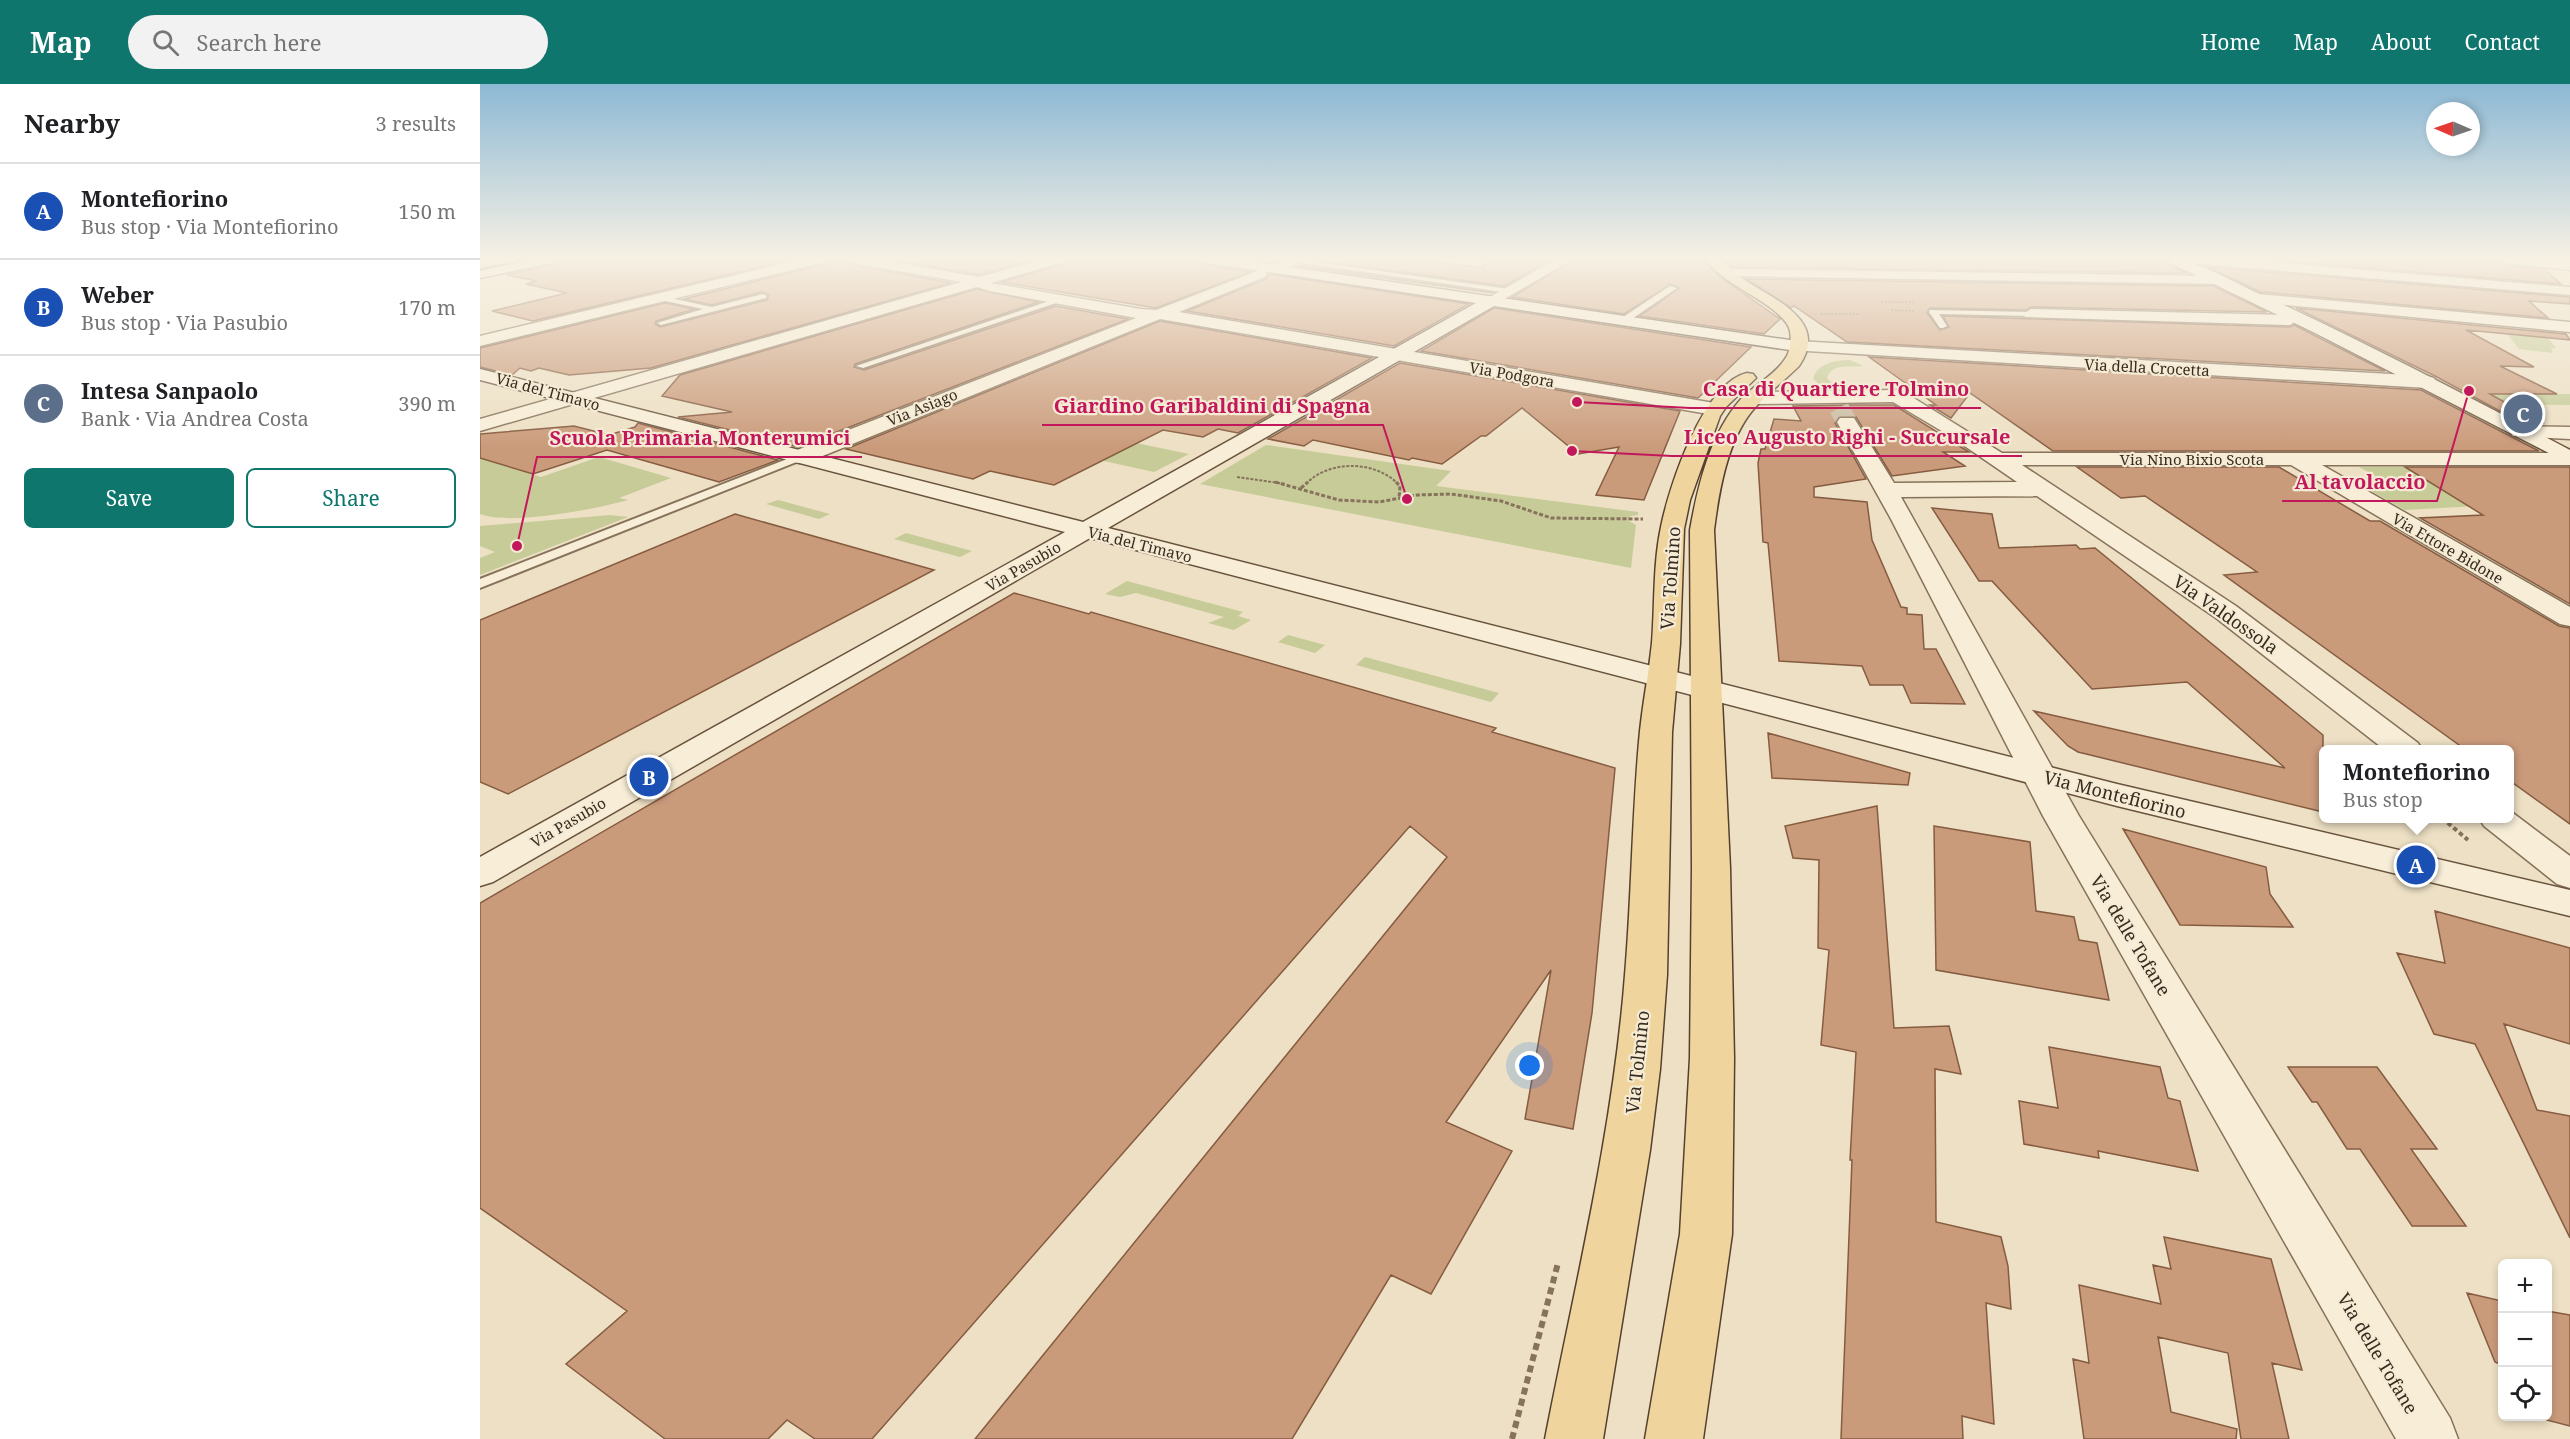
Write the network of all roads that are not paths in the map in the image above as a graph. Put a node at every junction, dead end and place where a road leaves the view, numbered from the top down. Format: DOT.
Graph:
graph roads {
  1 [pos="556,322"];
  2 [pos="838,322"];
  3 [pos="993,322"];
  4 [pos="1137,322"];
  5 [pos="1206,322"];
  6 [pos="1453,322"];
  7 [pos="1632,322"];
  8 [pos="1794,322"];
  9 [pos="1940,322"];
  10 [pos="2038,322"];
  11 [pos="2306,322"];
  12 [pos="2517,322"];
  13 [pos="1943,326"];
  14 [pos="2570,327"];
  15 [pos="2045,331"];
  16 [pos="480,341"];
  17 [pos="1796,346"];
  18 [pos="2060,347"];
  19 [pos="1397,354"];
  20 [pos="2074,363"];
  21 [pos="860,366"];
  22 [pos="480,374"];
  23 [pos="1781,374"];
  24 [pos="2427,382"];
  25 [pos="574,398"];
  26 [pos="1754,398"];
  27 [pos="1714,409"];
  28 [pos="1839,409"];
  29 [pos="480,425"];
  30 [pos="2520,432"];
  31 [pos="2570,432"];
  32 [pos="801,457"];
  33 [pos="1995,459"];
  34 [pos="2295,459"];
  35 [pos="2570,459"];
  36 [pos="2039,489"];
  37 [pos="1888,490"];
  38 [pos="1086,530"];
  39 [pos="480,584"];
  40 [pos="2570,618"];
  41 [pos="1661,677"];
  42 [pos="1706,689"];
  43 [pos="2399,745"];
  44 [pos="2037,775"];
  45 [pos="2501,823"];
  46 [pos="480,873"];
  47 [pos="2570,875"];
  48 [pos="2570,903"];
  49 [pos="1574,1439"];
  50 [pos="1674,1439"];
  51 [pos="2429,1439"];
  1 -- 16 [label="street"];
  2 -- 25 [label="street"];
  3 -- 21 [label="lane, Via Podgora"];
  4 -- 32 [label="street, Via Asiago"];
  5 -- 19 [label="street, Via Podgora"];
  6 -- 19 [label="street, Via Pasubio"];
  7 -- 17 [label="street, Via della Crocetta"];
  8 -- 17 [label="main road"];
  9 -- 13 [label="lane"];
  10 -- 15 [label="street"];
  11 -- 24 [label="street"];
  12 -- 14 [label="street"];
  17 -- 20 [label="street, Via della Crocetta"];
  17 -- 23 [label="main road, Via Tolmino"];
  17 -- 27 [label="main road, Via Tolmino"];
  18 -- 20 [label="street"];
  19 -- 27 [label="street, Via Podgora"];
  19 -- 38 [label="street, Via Pasubio"];
  20 -- 24 [label="street, Via della Crocetta"];
  22 -- 25 [label="street, Via del Timavo"];
  23 -- 26 [label="main road, Via Tolmino"];
  23 -- 28 [label="street, Via Valdossola"];
  24 -- 30 [label="street"];
  25 -- 29 [label="street"];
  25 -- 32 [label="street, Via del Timavo"];
  26 -- 28 [label="street, Via Valdossola"];
  26 -- 42 [label="main road, Via Tolmino"];
  27 -- 41 [label="main road, Via Tolmino"];
  28 -- 33 [label="street, Via Valdossola"];
  28 -- 37 [label="street, Via delle Tofane"];
  30 -- 31 [label="street"];
  30 -- 35 [label="street"];
  32 -- 38 [label="street, Via del Timavo"];
  32 -- 39 [label="lane, Via Asiago"];
  33 -- 34 [label="street, Via Nino Bixio Scota"];
  33 -- 36 [label="street, Via Valdossola"];
  34 -- 35 [label="street, Via Nino Bixio Scota"];
  34 -- 40 [label="street, Via Ettore Bidone"];
  36 -- 37 [label="street"];
  36 -- 43 [label="street, Via Valdossola"];
  37 -- 44 [label="street, Via delle Tofane"];
  38 -- 41 [label="street, Via del Timavo"];
  38 -- 46 [label="street, Via Pasubio"];
  41 -- 42 [label="street, Via Montefiorino"];
  41 -- 49 [label="main road, Via Tolmino"];
  42 -- 44 [label="street, Via Montefiorino"];
  42 -- 50 [label="main road, Via Tolmino"];
  44 -- 48 [label="street, Via Montefiorino"];
  44 -- 51 [label="street, Via delle Tofane"];
  45 -- 47 [label="street"];
}
